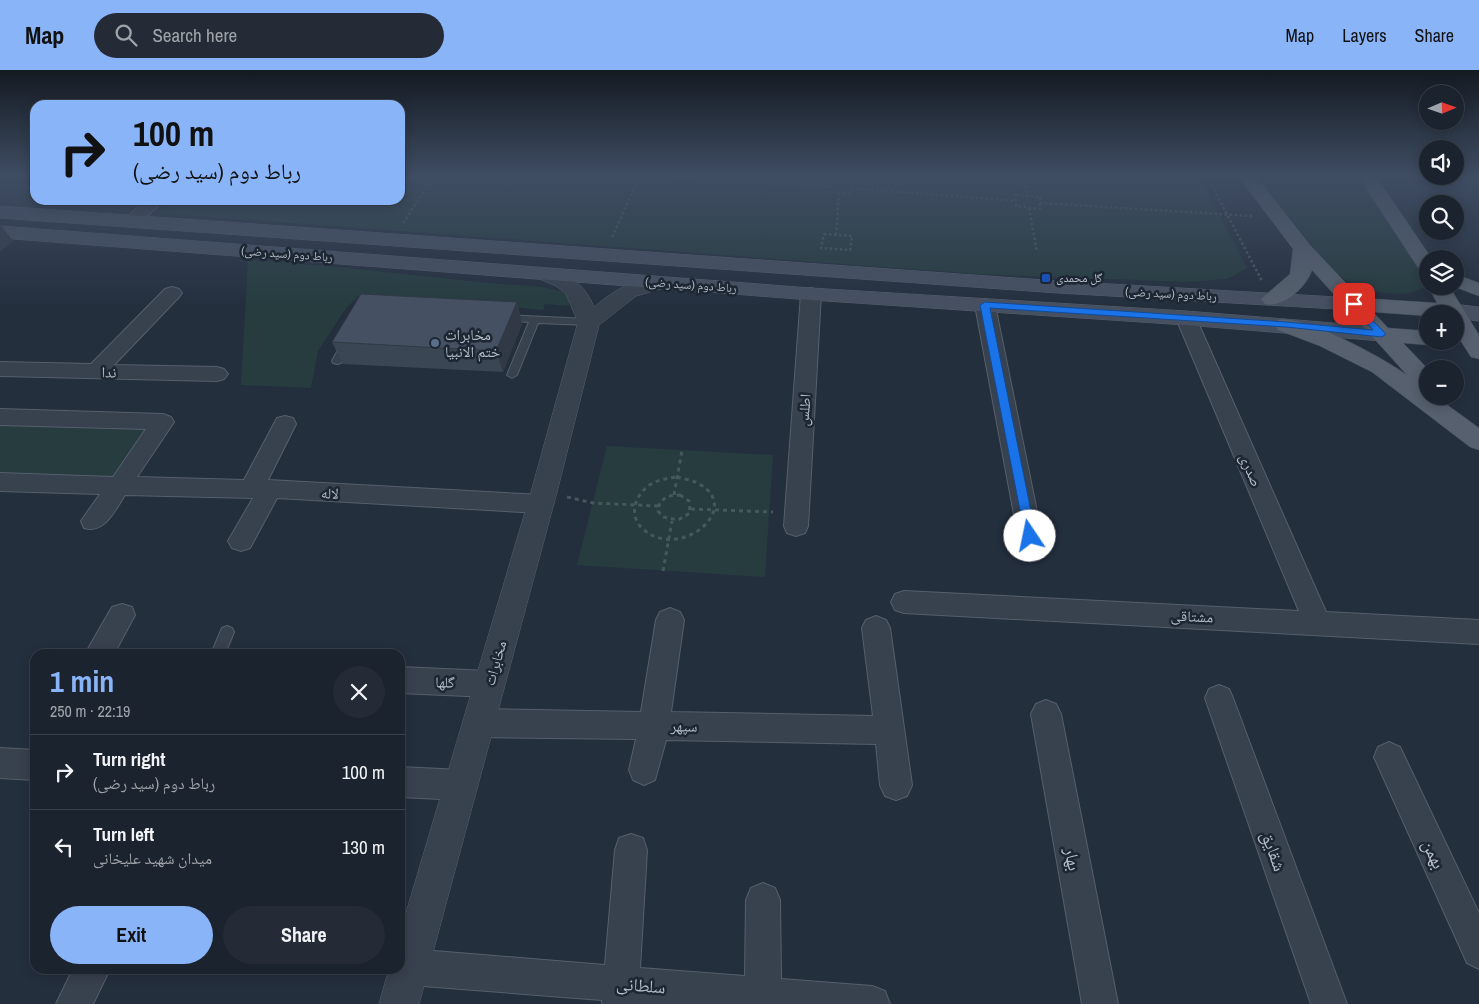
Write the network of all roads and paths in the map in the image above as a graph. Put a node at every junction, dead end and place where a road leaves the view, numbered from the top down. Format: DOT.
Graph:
graph roads {
  1 [pos="111,220"];
  2 [pos="406,220"];
  3 [pos="620,220"];
  4 [pos="837,220"];
  5 [pos="1031,220"];
  6 [pos="1231,220"];
  7 [pos="1282,220"];
  8 [pos="1395,220"];
  9 [pos="132,221"];
  10 [pos="398,231"];
  11 [pos="0,232"];
  12 [pos="836,235"];
  13 [pos="612,238"];
  14 [pos="1303,249"];
  15 [pos="1037,252"];
  16 [pos="1419,255"];
  17 [pos="544,274"];
  18 [pos="660,283"];
  19 [pos="1464,284"];
  20 [pos="1479,290"];
  21 [pos="1120,291"];
  22 [pos="172,293"];
  23 [pos="811,294"];
  24 [pos="1272,299"];
  25 [pos="1354,304"];
  26 [pos="985,305"];
  27 [pos="1419,310"];
  28 [pos="1464,313"];
  29 [pos="1128,314"];
  30 [pos="1479,314"];
  31 [pos="495,317"];
  32 [pos="1186,318"];
  33 [pos="535,319"];
  34 [pos="589,322"];
  35 [pos="1286,325"];
  36 [pos="1464,332"];
  37 [pos="1382,334"];
  38 [pos="351,336"];
  39 [pos="1419,337"];
  40 [pos="1471,345"];
  41 [pos="337,361"];
  42 [pos="0,369"];
  43 [pos="96,371"];
  44 [pos="217,374"];
  45 [pos="1419,374"];
  46 [pos="512,376"];
  47 [pos="1447,405"];
  48 [pos="0,417"];
  49 [pos="285,424"];
  50 [pos="1479,440"];
  51 [pos="682,450"];
  52 [pos="677,477"];
  53 [pos="0,482"];
  54 [pos="119,486"];
  55 [pos="260,489"];
  56 [pos="674,495"];
  57 [pos="592,503"];
  58 [pos="541,504"];
  59 [pos="635,505"];
  60 [pos="658,506"];
  61 [pos="691,509"];
  62 [pos="715,509"];
  63 [pos="769,513"];
  64 [pos="94,521"];
  65 [pos="672,521"];
  66 [pos="796,526"];
  67 [pos="1030,536"];
  68 [pos="669,540"];
  69 [pos="241,542"];
  70 [pos="663,571"];
  71 [pos="904,602"];
  72 [pos="122,615"];
  73 [pos="670,620"];
  74 [pos="1317,622"];
  75 [pos="876,628"];
  76 [pos="227,632"];
  77 [pos="1479,632"];
  78 [pos="102,649"];
  79 [pos="220,649"];
  80 [pos="405,680"];
  81 [pos="489,684"];
  82 [pos="1218,698"];
  83 [pos="1046,714"];
  84 [pos="478,723"];
  85 [pos="654,726"];
  86 [pos="889,730"];
  87 [pos="1389,756"];
  88 [pos="0,763"];
  89 [pos="30,765"];
  90 [pos="644,770"];
  91 [pos="405,782"];
  92 [pos="461,785"];
  93 [pos="896,785"];
  94 [pos="631,850"];
  95 [pos="763,900"];
  96 [pos="1479,951"];
  97 [pos="410,967"];
  98 [pos="89,974"];
  99 [pos="622,994"];
  100 [pos="764,995"];
  101 [pos="74,1004"];
  102 [pos="400,1004"];
  103 [pos="872,1004"];
  104 [pos="1100,1004"];
  105 [pos="1328,1004"];
  1 -- 9 [label="main road, رباط دوم (سید رضی)"];
  2 -- 10 [label="path"];
  3 -- 13 [label="path"];
  4 -- 12 [label="path"];
  5 -- 15 [label="path"];
  6 -- 24 [label="path"];
  7 -- 14 [label="main road"];
  8 -- 16 [label="main road"];
  9 -- 21 [label="main road, رباط دوم (سید رضی)"];
  11 -- 17 [label="main road, رباط دوم (سید رضی)"];
  12 -- 12 [label="path"];
  14 -- 24 [label="main road"];
  14 -- 25 [label="main road"];
  17 -- 18 [label="main road, رباط دوم (سید رضی)"];
  17 -- 34 [label="street"];
  18 -- 23 [label="main road, رباط دوم (سید رضی)"];
  18 -- 34 [label="street"];
  19 -- 20 [label="main road"];
  21 -- 24 [label="main road, رباط دوم (سید رضی)"];
  21 -- 29 [label="main road"];
  22 -- 43 [label="street"];
  23 -- 26 [label="main road, رباط دوم (سید رضی)"];
  23 -- 66 [label="street, اطلس"];
  24 -- 25 [label="main road, رباط دوم (سید رضی)"];
  25 -- 27 [label="main road"];
  25 -- 37 [label="main road"];
  26 -- 29 [label="main road, رباط دوم (سید رضی)"];
  26 -- 67 [label="street"];
  28 -- 30 [label="main road"];
  29 -- 32 [label="main road, رباط دوم (سید رضی)"];
  31 -- 33 [label="lane"];
  32 -- 35 [label="main road, رباط دوم (سید رضی)"];
  32 -- 74 [label="street, صدری"];
  33 -- 34 [label="lane"];
  33 -- 46 [label="lane"];
  34 -- 58 [label="street, مخابرات"];
  35 -- 37 [label="main road, رباط دوم (سید رضی)"];
  35 -- 50 [label="main road"];
  36 -- 40 [label="main road"];
  37 -- 39 [label="main road"];
  37 -- 45 [label="main road"];
  38 -- 41 [label="lane"];
  42 -- 43 [label="street, ندا"];
  43 -- 44 [label="street, ندا"];
  47 -- 50 [label="main road"];
  48 -- 54 [label="street"];
  49 -- 55 [label="street"];
  51 -- 52 [label="path"];
  52 -- 56 [label="path"];
  52 -- 59 [label="path"];
  52 -- 62 [label="path"];
  53 -- 54 [label="street, لاله"];
  54 -- 55 [label="street, لاله"];
  54 -- 64 [label="street"];
  55 -- 58 [label="street, لاله"];
  55 -- 69 [label="street"];
  56 -- 60 [label="path"];
  56 -- 61 [label="path"];
  57 -- 59 [label="path"];
  58 -- 81 [label="street, مخابرات"];
  59 -- 60 [label="path"];
  59 -- 68 [label="path"];
  60 -- 65 [label="path"];
  61 -- 62 [label="path"];
  61 -- 65 [label="path"];
  62 -- 63 [label="path"];
  62 -- 68 [label="path"];
  65 -- 68 [label="path"];
  68 -- 70 [label="path"];
  71 -- 74 [label="street, مشتاقی"];
  72 -- 78 [label="street"];
  73 -- 85 [label="street"];
  74 -- 77 [label="street, مشتاقی"];
  75 -- 86 [label="street"];
  76 -- 79 [label="lane"];
  80 -- 81 [label="street, گلها"];
  81 -- 84 [label="street, مخابرات"];
  82 -- 105 [label="street, شقایق"];
  83 -- 104 [label="street, بهار"];
  84 -- 85 [label="street, سپهر"];
  84 -- 92 [label="street, مخابرات"];
  85 -- 86 [label="street, سپهر"];
  85 -- 90 [label="street"];
  86 -- 93 [label="street"];
  87 -- 96 [label="street, بهمن"];
  88 -- 89 [label="street"];
  91 -- 92 [label="street"];
  92 -- 97 [label="street, مخابرات"];
  94 -- 99 [label="street"];
  95 -- 100 [label="street"];
  97 -- 99 [label="street, سلطانی"];
  97 -- 102 [label="street, مخابرات"];
  98 -- 101 [label="street"];
  99 -- 100 [label="street, سلطانی"];
  100 -- 103 [label="street, سلطانی"];
}
